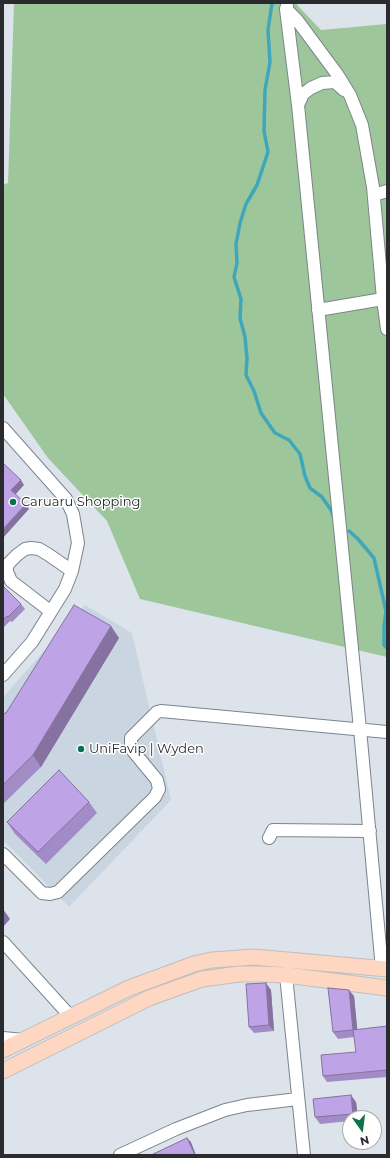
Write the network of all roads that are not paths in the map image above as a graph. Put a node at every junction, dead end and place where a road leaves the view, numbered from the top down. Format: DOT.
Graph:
graph roads {
  1 [pos="287,6"];
  2 [pos="350,95"];
  3 [pos="298,105"];
  4 [pos="387,191"];
  5 [pos="374,195"];
  6 [pos="383,299"];
  7 [pos="318,310"];
  8 [pos="387,329"];
  9 [pos="3,428"];
  10 [pos="72,571"];
  11 [pos="50,611"];
  12 [pos="3,675"];
  13 [pos="360,729"];
  14 [pos="387,732"];
  15 [pos="370,831"];
  16 [pos="269,838"];
  17 [pos="3,854"];
  18 [pos="3,942"];
  19 [pos="385,969"];
  20 [pos="286,975"];
  21 [pos="387,988"];
  22 [pos="71,1017"];
  23 [pos="3,1038"];
  24 [pos="24,1040"];
  25 [pos="3,1050"];
  26 [pos="3,1071"];
  27 [pos="298,1099"];
  28 [pos="120,1155"];
  29 [pos="304,1155"];
  1 -- 2 [label="street"];
  1 -- 3 [label="street"];
  2 -- 3 [label="street"];
  2 -- 5 [label="street"];
  3 -- 7 [label="street"];
  4 -- 5 [label="street"];
  5 -- 6 [label="street"];
  6 -- 7 [label="street"];
  6 -- 8 [label="street"];
  7 -- 13 [label="street"];
  9 -- 10 [label="street"];
  10 -- 11 [label="street"];
  10 -- 11 [label="street"];
  11 -- 12 [label="street"];
  13 -- 14 [label="street"];
  13 -- 15 [label="street"];
  13 -- 17 [label="street"];
  15 -- 16 [label="street"];
  15 -- 19 [label="street"];
  18 -- 22 [label="street"];
  19 -- 22 [label="main road"];
  20 -- 21 [label="main road"];
  20 -- 26 [label="main road"];
  20 -- 27 [label="street"];
  22 -- 24 [label="main road"];
  23 -- 24 [label="street"];
  24 -- 25 [label="main road"];
  27 -- 28 [label="street"];
  27 -- 29 [label="street"];
}
